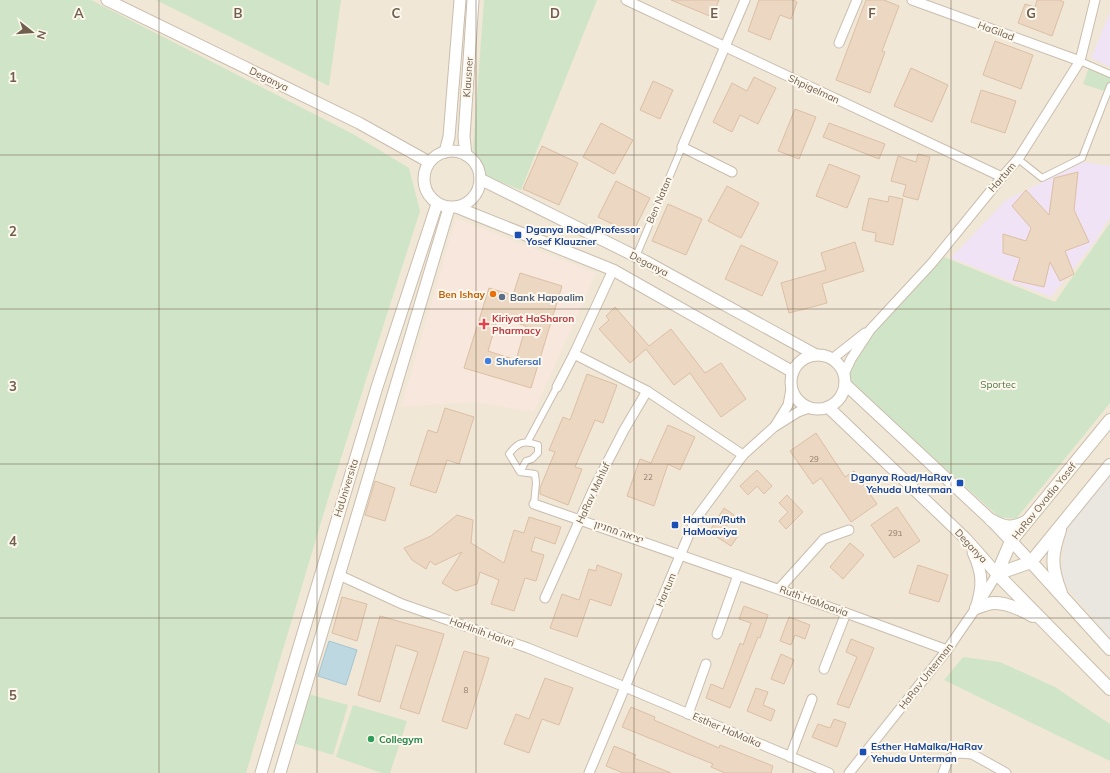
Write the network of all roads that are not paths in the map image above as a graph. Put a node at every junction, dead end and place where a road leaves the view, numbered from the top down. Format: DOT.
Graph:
graph roads {
  1 [pos="107,0"];
  2 [pos="460,0"];
  3 [pos="473,0"];
  4 [pos="626,0"];
  5 [pos="745,0"];
  6 [pos="857,0"];
  7 [pos="912,0"];
  8 [pos="1095,0"];
  9 [pos="839,43"];
  10 [pos="725,47"];
  11 [pos="1080,61"];
  12 [pos="1110,74"];
  13 [pos="1110,86"];
  14 [pos="682,147"];
  15 [pos="445,152"];
  16 [pos="466,155"];
  17 [pos="1018,159"];
  18 [pos="429,162"];
  19 [pos="732,172"];
  20 [pos="1002,177"];
  21 [pos="480,179"];
  22 [pos="437,204"];
  23 [pos="453,207"];
  24 [pos="637,254"];
  25 [pos="613,270"];
  26 [pos="870,330"];
  27 [pos="574,354"];
  28 [pos="816,355"];
  29 [pos="832,359"];
  30 [pos="793,372"];
  31 [pos="844,379"];
  32 [pos="557,387"];
  33 [pos="792,389"];
  34 [pos="647,391"];
  35 [pos="828,407"];
  36 [pos="809,408"];
  37 [pos="1110,420"];
  38 [pos="774,427"];
  39 [pos="528,441"];
  40 [pos="743,455"];
  41 [pos="1110,465"];
  42 [pos="520,472"];
  43 [pos="534,504"];
  44 [pos="581,519"];
  45 [pos="991,520"];
  46 [pos="1028,521"];
  47 [pos="1062,523"];
  48 [pos="849,530"];
  49 [pos="966,539"];
  50 [pos="1012,541"];
  51 [pos="681,554"];
  52 [pos="1031,562"];
  53 [pos="339,574"];
  54 [pos="738,574"];
  55 [pos="997,574"];
  56 [pos="779,589"];
  57 [pos="545,598"];
  58 [pos="1064,600"];
  59 [pos="976,608"];
  60 [pos="846,613"];
  61 [pos="1042,620"];
  62 [pos="717,634"];
  63 [pos="1110,649"];
  64 [pos="947,650"];
  65 [pos="706,664"];
  66 [pos="824,669"];
  67 [pos="625,687"];
  68 [pos="1110,689"];
  69 [pos="812,699"];
  70 [pos="688,714"];
  71 [pos="790,757"];
  72 [pos="261,773"];
  73 [pos="280,773"];
  74 [pos="589,773"];
  75 [pos="829,773"];
  76 [pos="849,773"];
  77 [pos="943,773"];
  78 [pos="1006,773"];
  1 -- 18 [label="street, Deganya"];
  2 -- 15 [label="street, Klausner"];
  3 -- 16 [label="street, Klausner"];
  4 -- 10 [label="street, Shpigelman"];
  5 -- 10 [label="street, Ben Natan"];
  6 -- 9 [label="street"];
  7 -- 11 [label="street, HaGilad"];
  8 -- 11 [label="street, Hartum"];
  10 -- 14 [label="street, Ben Natan"];
  10 -- 20 [label="street, Shpigelman"];
  11 -- 12 [label="street"];
  11 -- 17 [label="street, Hartum"];
  13 -- 17 [label="street"];
  14 -- 19 [label="street"];
  14 -- 24 [label="street, Ben Natan"];
  15 -- 16 [label="street"];
  15 -- 18 [label="street"];
  16 -- 21 [label="street"];
  17 -- 20 [label="street, Hartum"];
  18 -- 22 [label="street"];
  20 -- 26 [label="street, Hartum"];
  21 -- 23 [label="street"];
  21 -- 28 [label="street, Deganya"];
  22 -- 23 [label="street"];
  22 -- 72 [label="street, HaUniversita"];
  23 -- 25 [label="street"];
  23 -- 53 [label="street, HaUniversita"];
  25 -- 27 [label="street"];
  25 -- 30 [label="street"];
  26 -- 29 [label="street, Hartum"];
  26 -- 31 [label="street, Hartum"];
  27 -- 32 [label="street"];
  27 -- 34 [label="street"];
  28 -- 29 [label="street"];
  28 -- 30 [label="street"];
  29 -- 31 [label="street"];
  30 -- 33 [label="street"];
  31 -- 35 [label="street"];
  31 -- 45 [label="street"];
  32 -- 39 [label="street"];
  33 -- 36 [label="street"];
  33 -- 38 [label="street, Hartum"];
  34 -- 40 [label="street"];
  34 -- 44 [label="street, HaRav Mahluf"];
  35 -- 36 [label="street"];
  35 -- 49 [label="street, Deganya"];
  36 -- 38 [label="street, Hartum"];
  37 -- 46 [label="main road, HaRav Ovadia Yosef"];
  38 -- 40 [label="street, Hartum"];
  39 -- 42 [label="street"];
  39 -- 42 [label="street"];
  40 -- 51 [label="street, Hartum"];
  41 -- 47 [label="main road"];
  42 -- 43 [label="street"];
  43 -- 44 [label="street, יציאה מחניון"];
  44 -- 51 [label="street, יציאה מחניון"];
  44 -- 57 [label="street, HaRav Mahluf"];
  45 -- 46 [label="main road"];
  45 -- 50 [label="street"];
  46 -- 50 [label="main road, HaRav Ovadia Yosef"];
  47 -- 52 [label="main road"];
  47 -- 58 [label="main road"];
  48 -- 56 [label="street"];
  49 -- 55 [label="street, Deganya"];
  49 -- 59 [label="street"];
  50 -- 52 [label="street"];
  50 -- 55 [label="main road, HaRav Ovadia Yosef"];
  51 -- 54 [label="street, Ruth HaMoavia"];
  51 -- 67 [label="street, Hartum"];
  52 -- 55 [label="main road"];
  52 -- 58 [label="main road"];
  53 -- 67 [label="street, HaHinih HaIvri"];
  53 -- 73 [label="street, HaUniversita"];
  54 -- 56 [label="street, Ruth HaMoavia"];
  54 -- 62 [label="street"];
  55 -- 59 [label="street, HaRav Unterman"];
  55 -- 61 [label="main road, Deganya"];
  56 -- 60 [label="street, Ruth HaMoavia"];
  58 -- 63 [label="main road"];
  59 -- 61 [label="main road"];
  59 -- 64 [label="street, HaRav Unterman"];
  60 -- 64 [label="street, Ruth HaMoavia"];
  60 -- 66 [label="street"];
  61 -- 68 [label="main road, Deganya"];
  64 -- 76 [label="street, HaRav Unterman"];
  65 -- 70 [label="street"];
  67 -- 70 [label="street, Esther HaMalka"];
  67 -- 74 [label="street, Hartum"];
  69 -- 71 [label="street"];
  70 -- 71 [label="street, Esther HaMalka"];
  71 -- 75 [label="street, Esther HaMalka"];
  77 -- 78 [label="street"];
}
